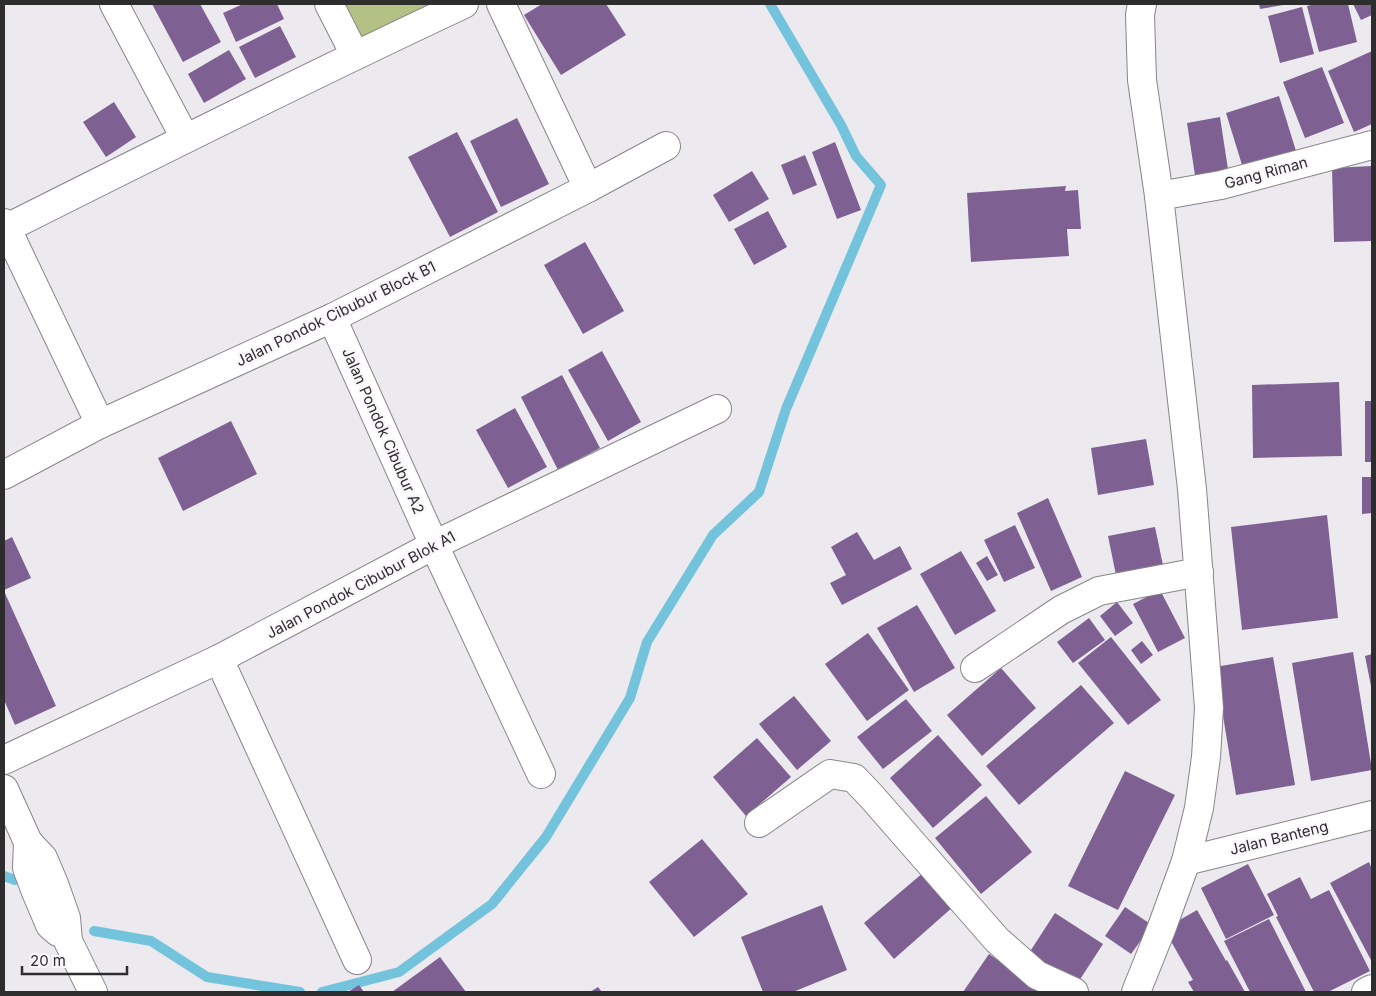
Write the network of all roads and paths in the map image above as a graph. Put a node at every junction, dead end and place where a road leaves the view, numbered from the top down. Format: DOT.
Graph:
graph roads {
  1 [pos="114,4"];
  2 [pos="329,4"];
  3 [pos="464,4"];
  4 [pos="501,4"];
  5 [pos="1139,8"];
  6 [pos="355,55"];
  7 [pos="185,138"];
  8 [pos="1372,145"];
  9 [pos="666,146"];
  10 [pos="588,188"];
  11 [pos="1159,196"];
  12 [pos="5,225"];
  13 [pos="332,318"];
  14 [pos="717,409"];
  15 [pos="100,424"];
  16 [pos="4,475"];
  17 [pos="434,545"];
  18 [pos="1198,572"];
  19 [pos="219,659"];
  20 [pos="975,668"];
  21 [pos="4,760"];
  22 [pos="541,774"];
  23 [pos="4,789"];
  24 [pos="1372,815"];
  25 [pos="758,823"];
  26 [pos="1186,861"];
  27 [pos="357,960"];
  28 [pos="1372,989"];
  29 [pos="93,992"];
  30 [pos="1074,992"];
  31 [pos="1136,992"];
  32 [pos="1366,992"];
  1 -- 7 [label="street"];
  2 -- 6 [label="street"];
  3 -- 6 [label="street"];
  4 -- 10 [label="street"];
  5 -- 11 [label="street"];
  6 -- 7 [label="street"];
  7 -- 12 [label="street"];
  8 -- 11 [label="street, Gang Riman"];
  9 -- 10 [label="street, Jalan Pondok Cibubur Block B1"];
  10 -- 13 [label="street, Jalan Pondok Cibubur Block B1"];
  11 -- 18 [label="street"];
  12 -- 15 [label="street"];
  13 -- 15 [label="street, Jalan Pondok Cibubur Block B1"];
  13 -- 17 [label="street, Jalan Pondok Cibubur A2"];
  14 -- 17 [label="street, Jalan Pondok Cibubur Blok A1"];
  15 -- 16 [label="street, Jalan Pondok Cibubur Block B1"];
  17 -- 19 [label="street, Jalan Pondok Cibubur Blok A1"];
  17 -- 22 [label="street, Jalan Pondok Cibubur A2"];
  18 -- 20 [label="street"];
  18 -- 26 [label="street"];
  19 -- 21 [label="street, Jalan Pondok Cibubur Blok A1"];
  19 -- 27 [label="street"];
  23 -- 29 [label="street"];
  24 -- 26 [label="street, Jalan Banteng"];
  25 -- 30 [label="street"];
  26 -- 31 [label="street"];
  28 -- 32 [label="street"];
}
